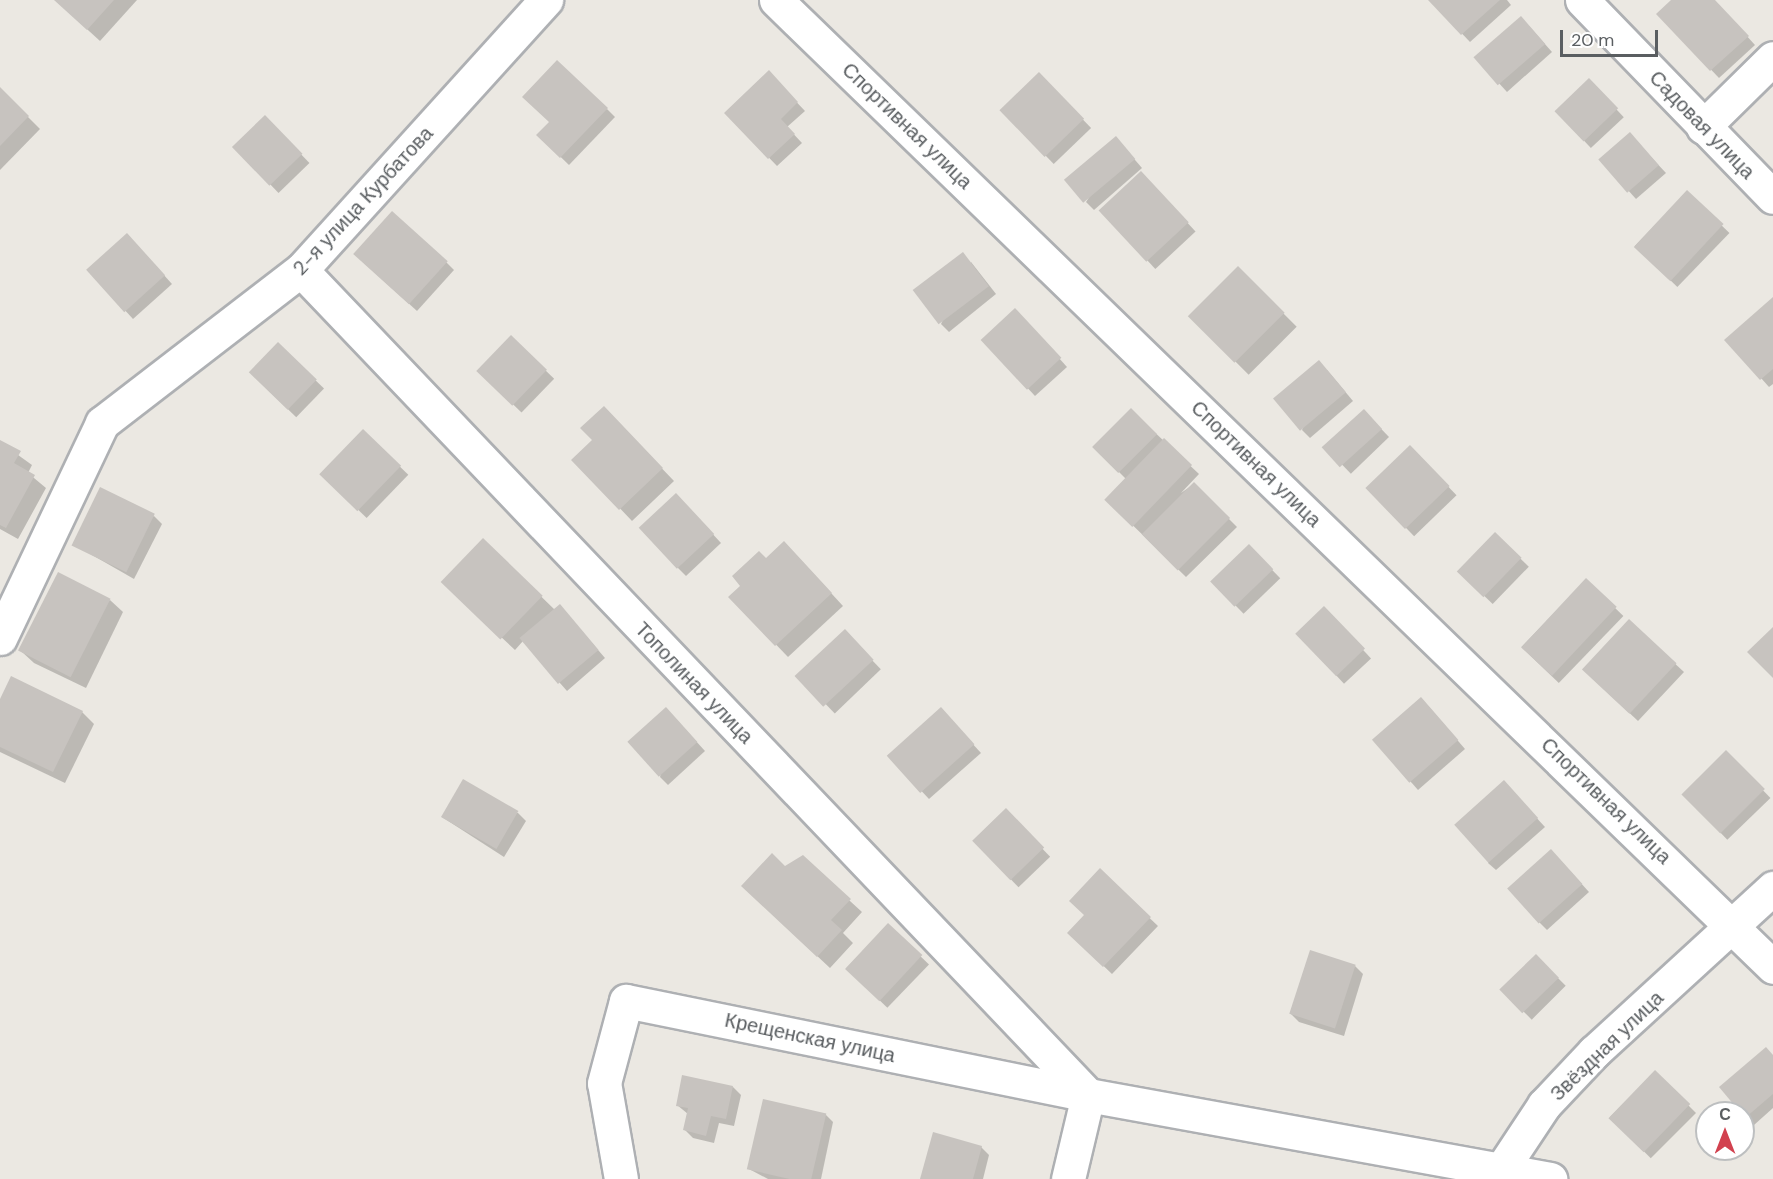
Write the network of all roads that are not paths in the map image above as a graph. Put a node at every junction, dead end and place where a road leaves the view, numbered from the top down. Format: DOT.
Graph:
graph roads {
  1 [pos="546,0"];
  2 [pos="776,0"];
  3 [pos="1582,0"];
  4 [pos="1773,58"];
  5 [pos="1703,127"];
  6 [pos="1773,197"];
  7 [pos="301,270"];
  8 [pos="0,638"];
  9 [pos="1773,888"];
  10 [pos="1736,927"];
  11 [pos="1773,967"];
  12 [pos="1088,1095"];
  13 [pos="1496,1174"];
  14 [pos="621,1179"];
  15 [pos="1068,1179"];
  16 [pos="1551,1179"];
  1 -- 7 [label="street, 2-я улица Курбатова"];
  2 -- 10 [label="street, Спортивная улица"];
  3 -- 5 [label="street, Садовая улица"];
  4 -- 5 [label="street"];
  5 -- 6 [label="street, Садовая улица"];
  7 -- 8 [label="street, 2-я улица Курбатова"];
  7 -- 12 [label="street, Тополиная улица"];
  9 -- 10 [label="street"];
  10 -- 11 [label="street, Спортивная улица"];
  10 -- 13 [label="street, Звёздная улица"];
  12 -- 13 [label="street"];
  12 -- 14 [label="street, Крещенская улица"];
  12 -- 15 [label="street"];
  13 -- 16 [label="street"];
}
